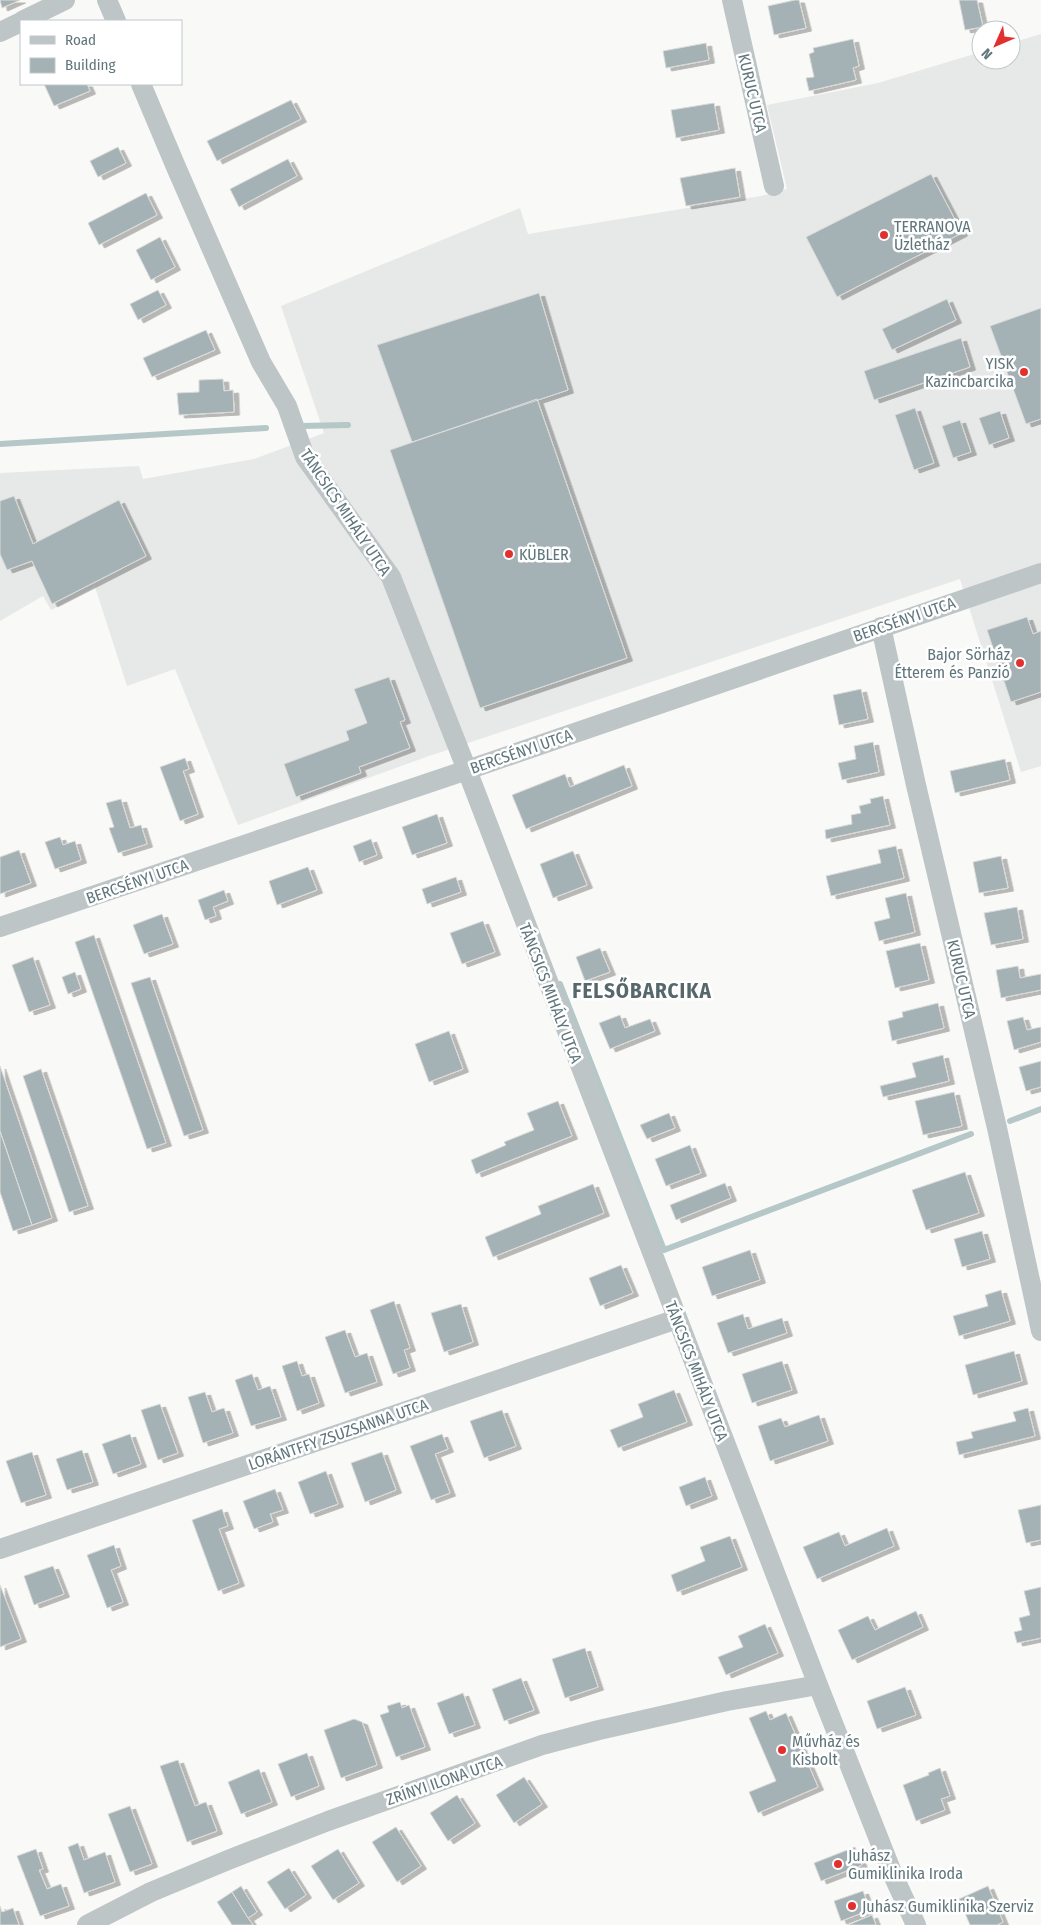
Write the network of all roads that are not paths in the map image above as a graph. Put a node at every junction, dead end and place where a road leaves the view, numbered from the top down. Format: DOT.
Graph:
graph roads {
  1 [pos="65,0"];
  2 [pos="107,0"];
  3 [pos="732,0"];
  4 [pos="26,20"];
  5 [pos="116,20"];
  6 [pos="20,23"];
  7 [pos="0,32"];
  8 [pos="141,85"];
  9 [pos="774,186"];
  10 [pos="1041,573"];
  11 [pos="881,627"];
  12 [pos="467,770"];
  13 [pos="0,927"];
  14 [pos="677,1319"];
  15 [pos="1041,1331"];
  16 [pos="0,1549"];
  17 [pos="818,1685"];
  18 [pos="87,1925"];
  19 [pos="916,1925"];
  1 -- 4 [label="street"];
  2 -- 5 [label="street"];
  3 -- 9 [label="street, KURUC UTCA"];
  6 -- 7 [label="street"];
  8 -- 12 [label="street, TÁNCSICS MIHÁLY UTCA"];
  10 -- 11 [label="street, BERCSÉNYI UTCA"];
  11 -- 12 [label="street, BERCSÉNYI UTCA"];
  11 -- 15 [label="street, KURUC UTCA"];
  12 -- 13 [label="street, BERCSÉNYI UTCA"];
  12 -- 14 [label="street, TÁNCSICS MIHÁLY UTCA"];
  14 -- 16 [label="street, LORÁNTFFY ZSUZSANNA UTCA"];
  14 -- 17 [label="street, TÁNCSICS MIHÁLY UTCA"];
  17 -- 18 [label="street, ZRÍNYI ILONA UTCA"];
  17 -- 19 [label="street, TÁNCSICS MIHÁLY UTCA"];
}
